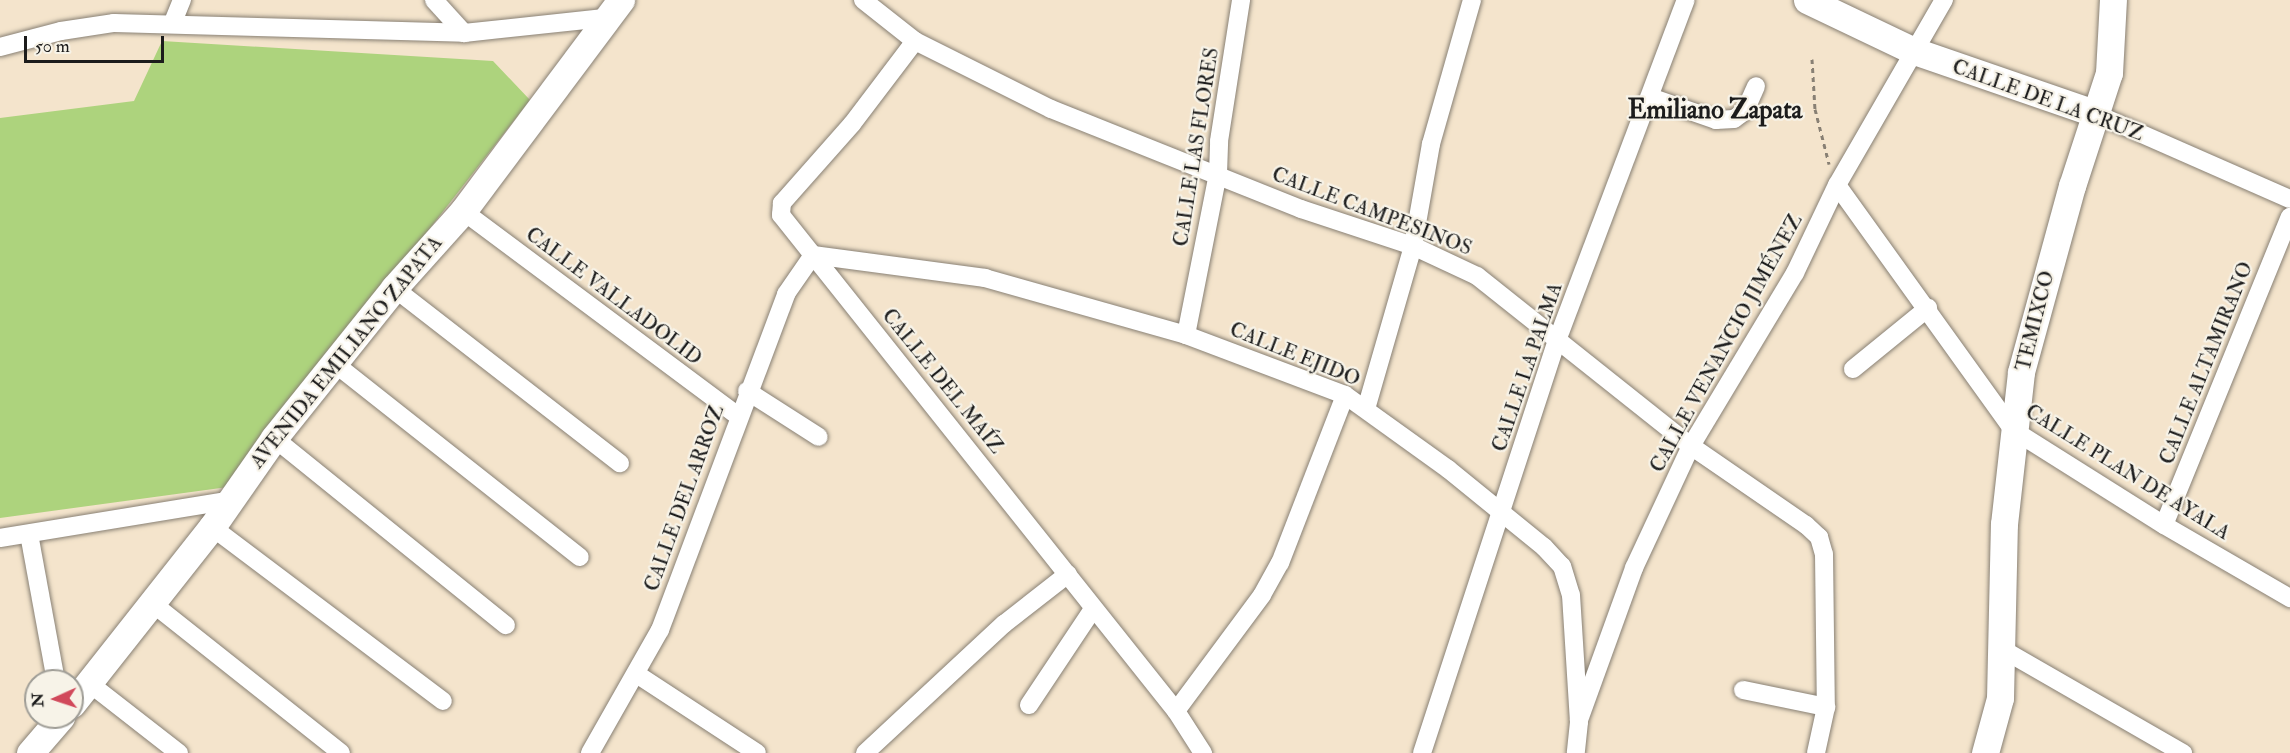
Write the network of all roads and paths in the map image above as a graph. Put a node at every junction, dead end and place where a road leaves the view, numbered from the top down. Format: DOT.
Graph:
graph roads {
  1 [pos="182,0"];
  2 [pos="434,0"];
  3 [pos="863,0"];
  4 [pos="1241,0"];
  5 [pos="1472,0"];
  6 [pos="1686,0"];
  7 [pos="1807,0"];
  8 [pos="1944,0"];
  9 [pos="2113,0"];
  10 [pos="612,9"];
  11 [pos="173,22"];
  12 [pos="464,33"];
  13 [pos="915,41"];
  14 [pos="0,48"];
  15 [pos="1914,51"];
  16 [pos="1812,59"];
  17 [pos="1756,86"];
  18 [pos="1650,97"];
  19 [pos="2094,113"];
  20 [pos="1218,174"];
  21 [pos="1837,185"];
  22 [pos="2290,199"];
  23 [pos="463,211"];
  24 [pos="2290,217"];
  25 [pos="1413,246"];
  26 [pos="813,255"];
  27 [pos="394,288"];
  28 [pos="1928,308"];
  29 [pos="1186,335"];
  30 [pos="1558,338"];
  31 [pos="334,363"];
  32 [pos="1853,369"];
  33 [pos="747,391"];
  34 [pos="1345,395"];
  35 [pos="1366,409"];
  36 [pos="738,416"];
  37 [pos="2013,429"];
  38 [pos="819,437"];
  39 [pos="274,438"];
  40 [pos="1691,446"];
  41 [pos="620,463"];
  42 [pos="227,501"];
  43 [pos="1502,516"];
  44 [pos="2164,525"];
  45 [pos="212,527"];
  46 [pos="29,534"];
  47 [pos="0,538"];
  48 [pos="580,557"];
  49 [pos="1068,574"];
  50 [pos="2290,598"];
  51 [pos="152,603"];
  52 [pos="1093,609"];
  53 [pos="506,625"];
  54 [pos="2002,649"];
  55 [pos="54,669"];
  56 [pos="638,675"];
  57 [pos="89,683"];
  58 [pos="84,689"];
  59 [pos="1743,690"];
  60 [pos="443,701"];
  61 [pos="1029,705"];
  62 [pos="1826,707"];
  63 [pos="1176,711"];
  64 [pos="1579,722"];
  65 [pos="51,729"];
  66 [pos="30,753"];
  67 [pos="179,753"];
  68 [pos="341,753"];
  69 [pos="590,753"];
  70 [pos="757,753"];
  71 [pos="865,753"];
  72 [pos="1203,753"];
  73 [pos="1422,753"];
  74 [pos="1576,753"];
  75 [pos="1816,753"];
  76 [pos="1985,753"];
  77 [pos="2183,753"];
  1 -- 11 [label="street"];
  2 -- 12 [label="street"];
  3 -- 13 [label="street, CALLE CAMPESINOS"];
  4 -- 20 [label="street, CALLE LAS FLORES"];
  5 -- 25 [label="street"];
  6 -- 18 [label="street, CALLE LA PALMA"];
  7 -- 15 [label="main road, CALLE DE LA CRUZ"];
  8 -- 15 [label="street, CALLE VENANCIO JIMÉNEZ"];
  9 -- 19 [label="main road, TEMIXCO"];
  10 -- 12 [label="street"];
  10 -- 23 [label="main road, AVENIDA EMILIANO ZAPATA"];
  11 -- 12 [label="street"];
  11 -- 14 [label="street"];
  13 -- 20 [label="street, CALLE CAMPESINOS"];
  13 -- 26 [label="street, CALLE DEL MAÍZ"];
  15 -- 19 [label="main road, CALLE DE LA CRUZ"];
  15 -- 21 [label="street, CALLE VENANCIO JIMÉNEZ"];
  16 -- 21 [label="path"];
  17 -- 18 [label="street"];
  18 -- 30 [label="street, CALLE LA PALMA"];
  19 -- 22 [label="street, CALLE DE LA CRUZ"];
  19 -- 37 [label="main road, TEMIXCO"];
  20 -- 25 [label="street, CALLE CAMPESINOS"];
  20 -- 29 [label="street, CALLE LAS FLORES"];
  21 -- 28 [label="street, CALLE PLAN DE AYALA"];
  21 -- 40 [label="street, CALLE VENANCIO JIMÉNEZ"];
  23 -- 27 [label="main road, AVENIDA EMILIANO ZAPATA"];
  23 -- 36 [label="street, CALLE VALLADOLID"];
  24 -- 44 [label="street, CALLE ALTAMIRANO"];
  25 -- 30 [label="street, CALLE CAMPESINOS"];
  25 -- 35 [label="street"];
  26 -- 29 [label="street, CALLE EJIDO"];
  26 -- 33 [label="street, CALLE DEL ARROZ"];
  26 -- 49 [label="street, CALLE DEL MAÍZ"];
  27 -- 31 [label="main road, AVENIDA EMILIANO ZAPATA"];
  27 -- 41 [label="street"];
  28 -- 32 [label="street"];
  28 -- 37 [label="street, CALLE PLAN DE AYALA"];
  29 -- 34 [label="street, CALLE EJIDO"];
  30 -- 40 [label="street, CALLE CAMPESINOS"];
  30 -- 43 [label="street, CALLE LA PALMA"];
  31 -- 39 [label="main road, AVENIDA EMILIANO ZAPATA"];
  31 -- 48 [label="street"];
  33 -- 36 [label="street, CALLE DEL ARROZ"];
  33 -- 38 [label="street"];
  34 -- 35 [label="street, CALLE EJIDO"];
  34 -- 63 [label="street"];
  35 -- 43 [label="street, CALLE EJIDO"];
  36 -- 56 [label="street, CALLE DEL ARROZ"];
  37 -- 44 [label="street, CALLE PLAN DE AYALA"];
  37 -- 54 [label="main road, TEMIXCO"];
  39 -- 42 [label="main road, AVENIDA EMILIANO ZAPATA"];
  39 -- 53 [label="street"];
  40 -- 62 [label="street, CALLE CAMPESINOS"];
  40 -- 64 [label="street, CALLE VENANCIO JIMÉNEZ"];
  42 -- 45 [label="main road, AVENIDA EMILIANO ZAPATA"];
  42 -- 46 [label="street"];
  43 -- 64 [label="street, CALLE EJIDO"];
  43 -- 73 [label="street, CALLE LA PALMA"];
  44 -- 50 [label="street, CALLE PLAN DE AYALA"];
  45 -- 51 [label="main road, AVENIDA EMILIANO ZAPATA"];
  45 -- 60 [label="street"];
  46 -- 47 [label="street"];
  46 -- 55 [label="street"];
  49 -- 52 [label="street, CALLE DEL MAÍZ"];
  49 -- 71 [label="street"];
  51 -- 57 [label="main road, AVENIDA EMILIANO ZAPATA"];
  51 -- 68 [label="street"];
  52 -- 61 [label="street"];
  52 -- 63 [label="street, CALLE DEL MAÍZ"];
  54 -- 76 [label="main road, TEMIXCO"];
  54 -- 77 [label="street"];
  56 -- 69 [label="street, CALLE DEL ARROZ"];
  56 -- 70 [label="street"];
  57 -- 58 [label="main road, AVENIDA EMILIANO ZAPATA"];
  57 -- 67 [label="street"];
  59 -- 62 [label="street"];
  62 -- 75 [label="street, CALLE CAMPESINOS"];
  63 -- 72 [label="street, CALLE DEL MAÍZ"];
  64 -- 74 [label="street, CALLE EJIDO"];
  65 -- 66 [label="main road"];
}
